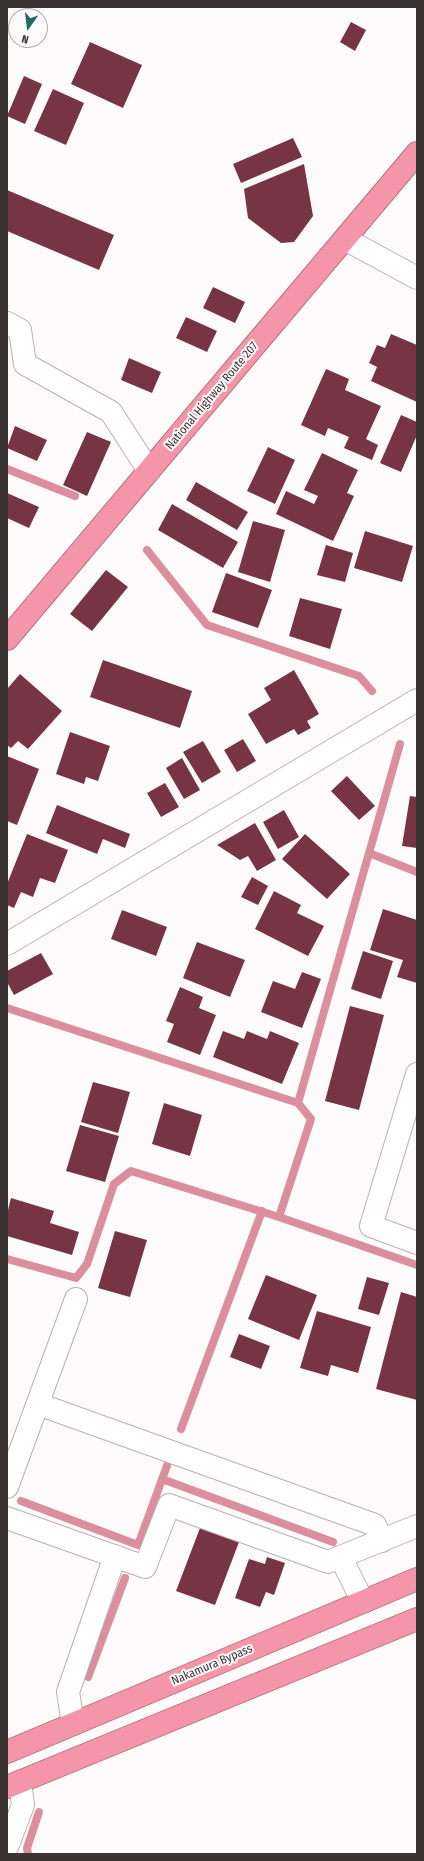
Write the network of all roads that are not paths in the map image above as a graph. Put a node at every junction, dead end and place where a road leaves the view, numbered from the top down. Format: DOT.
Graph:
graph roads {
  1 [pos="417,153"];
  2 [pos="345,239"];
  3 [pos="417,278"];
  4 [pos="7,323"];
  5 [pos="149,471"];
  6 [pos="7,639"];
  7 [pos="417,700"];
  8 [pos="7,944"];
  9 [pos="417,1074"];
  10 [pos="417,1243"];
  11 [pos="76,1299"];
  12 [pos="38,1404"];
  13 [pos="7,1487"];
  14 [pos="7,1518"];
  15 [pos="417,1526"];
  16 [pos="382,1541"];
  17 [pos="115,1556"];
  18 [pos="341,1558"];
  19 [pos="417,1579"];
  20 [pos="363,1602"];
  21 [pos="417,1619"];
  22 [pos="72,1724"];
  23 [pos="7,1752"];
  24 [pos="14,1785"];
  25 [pos="7,1847"];
  1 -- 2 [label="highway, National Highway Route 207"];
  2 -- 3 [label="street"];
  2 -- 5 [label="highway, National Highway Route 207"];
  4 -- 5 [label="street"];
  5 -- 6 [label="highway, National Highway Route 207"];
  7 -- 8 [label="street"];
  9 -- 10 [label="street"];
  11 -- 12 [label="street"];
  12 -- 13 [label="street"];
  12 -- 16 [label="street"];
  14 -- 17 [label="street"];
  15 -- 16 [label="street"];
  16 -- 18 [label="street"];
  17 -- 18 [label="street"];
  17 -- 22 [label="street"];
  18 -- 20 [label="street"];
  19 -- 20 [label="highway, Nakamura Bypass"];
  20 -- 22 [label="highway, Nakamura Bypass"];
  21 -- 24 [label="highway"];
  22 -- 23 [label="highway, Nakamura Bypass"];
  24 -- 25 [label="street"];
}
